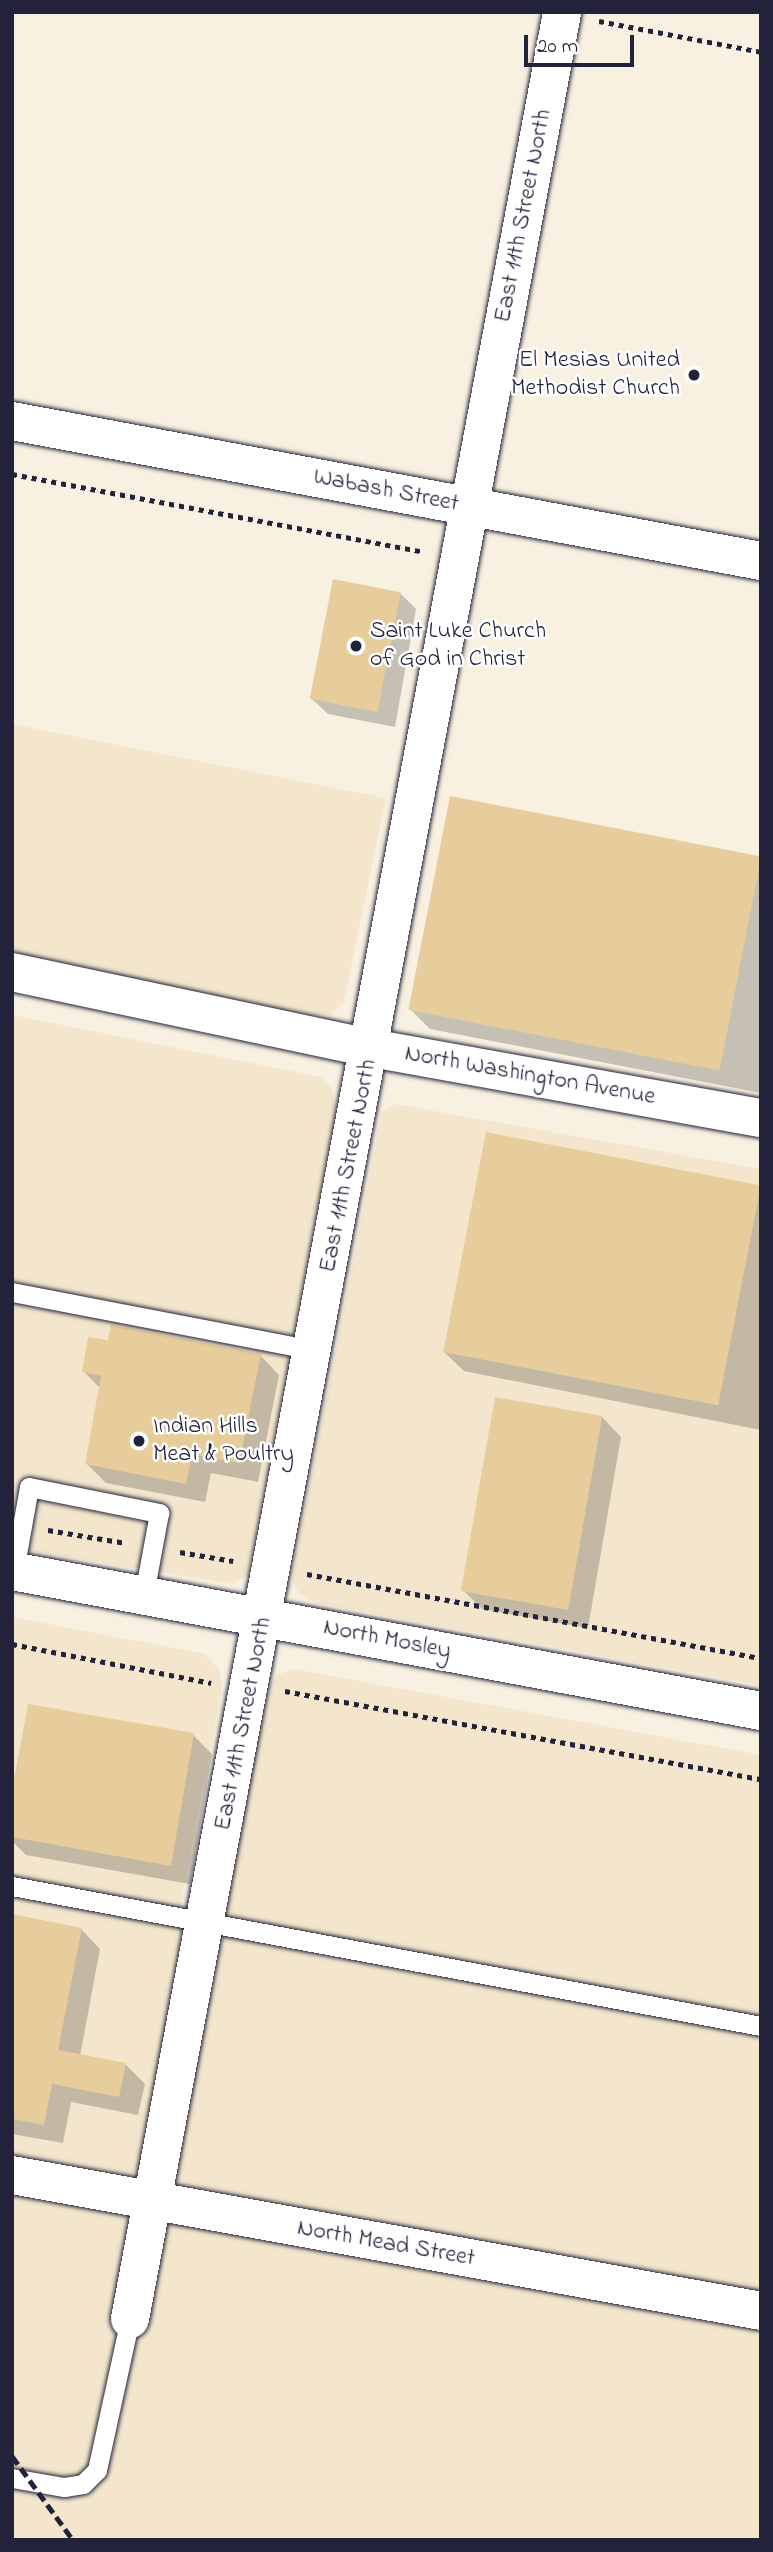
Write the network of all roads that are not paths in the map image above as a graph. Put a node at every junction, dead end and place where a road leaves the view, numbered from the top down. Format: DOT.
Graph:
graph roads {
  1 [pos="562,13"];
  2 [pos="12,421"];
  3 [pos="470,507"];
  4 [pos="761,561"];
  5 [pos="12,972"];
  6 [pos="371,1048"];
  7 [pos="761,1118"];
  8 [pos="12,1292"];
  9 [pos="314,1350"];
  10 [pos="17,1525"];
  11 [pos="13,1571"];
  12 [pos="144,1594"];
  13 [pos="264,1617"];
  14 [pos="761,1711"];
  15 [pos="12,1886"];
  16 [pos="204,1925"];
  17 [pos="761,2026"];
  18 [pos="12,2175"];
  19 [pos="153,2203"];
  20 [pos="761,2311"];
  21 [pos="130,2319"];
  22 [pos="12,2479"];
  1 -- 3 [label="street, East 11th Street North"];
  2 -- 3 [label="street, Wabash Street"];
  3 -- 4 [label="street, Wabash Street"];
  3 -- 6 [label="street, East 11th Street North"];
  5 -- 6 [label="street, North Washington Avenue"];
  6 -- 7 [label="street, North Washington Avenue"];
  6 -- 9 [label="street, East 11th Street North"];
  8 -- 9 [label="lane"];
  9 -- 13 [label="street, East 11th Street North"];
  10 -- 11 [label="lane"];
  10 -- 12 [label="lane"];
  11 -- 12 [label="street, North Mosley"];
  12 -- 13 [label="street, North Mosley"];
  13 -- 14 [label="street, North Mosley"];
  13 -- 16 [label="street, East 11th Street North"];
  15 -- 16 [label="lane"];
  16 -- 17 [label="lane"];
  16 -- 19 [label="street, East 11th Street North"];
  18 -- 19 [label="street, North Mead Street"];
  19 -- 20 [label="street, North Mead Street"];
  19 -- 21 [label="street, East 11th Street North"];
  21 -- 22 [label="lane"];
}
